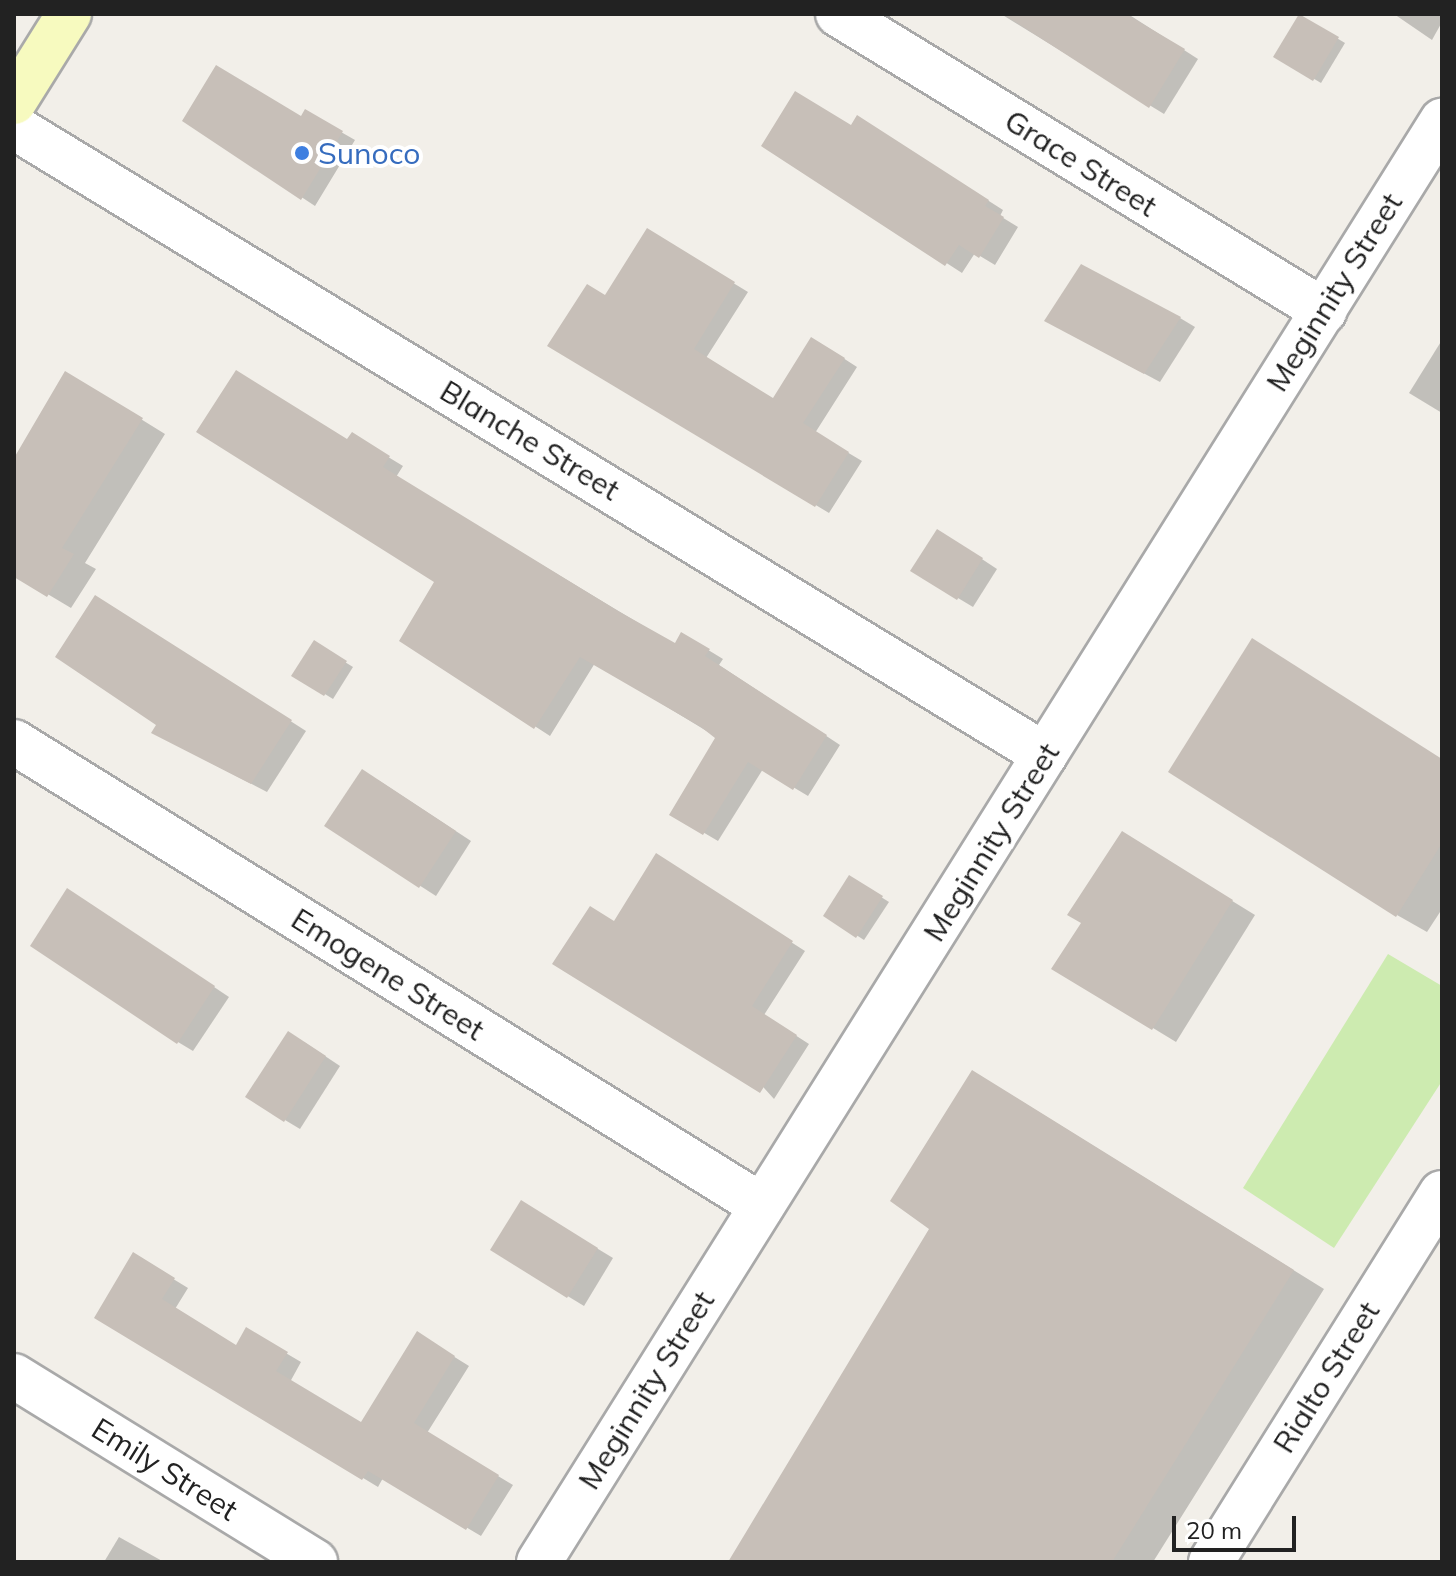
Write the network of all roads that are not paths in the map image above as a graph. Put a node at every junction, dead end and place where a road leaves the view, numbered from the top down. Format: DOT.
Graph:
graph roads {
  1 [pos="69,14"];
  2 [pos="838,14"];
  3 [pos="14,102"];
  4 [pos="1442,121"];
  5 [pos="14,127"];
  6 [pos="1324,311"];
  7 [pos="14,742"];
  8 [pos="1045,755"];
  9 [pos="1442,1193"];
  10 [pos="762,1206"];
  11 [pos="14,1376"];
  12 [pos="315,1562"];
  13 [pos="539,1562"];
  14 [pos="1211,1562"];
  1 -- 3 [label="main road"];
  2 -- 6 [label="street, Grace Street"];
  4 -- 6 [label="street, Meginnity Street"];
  5 -- 8 [label="street, Blanche Street"];
  6 -- 8 [label="street, Meginnity Street"];
  7 -- 10 [label="street, Emogene Street"];
  8 -- 10 [label="street, Meginnity Street"];
  9 -- 14 [label="street, Rialto Street"];
  10 -- 13 [label="street, Meginnity Street"];
  11 -- 12 [label="street, Emily Street"];
}
